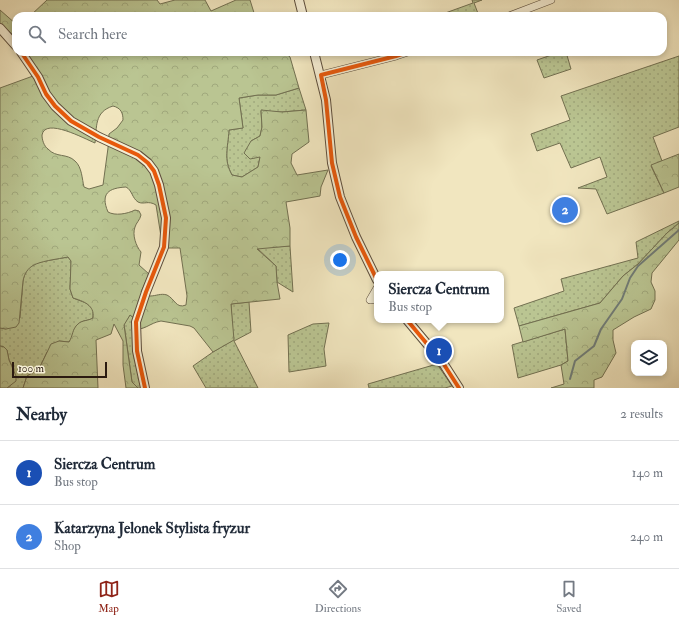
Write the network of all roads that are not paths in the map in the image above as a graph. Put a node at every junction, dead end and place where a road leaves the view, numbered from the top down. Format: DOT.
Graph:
graph roads {
  1 [pos="299,0"];
  2 [pos="551,0"];
  3 [pos="303,12"];
  4 [pos="520,12"];
  5 [pos="0,28"];
  6 [pos="12,42"];
  7 [pos="24,56"];
  8 [pos="315,56"];
  9 [pos="396,56"];
  10 [pos="321,75"];
  11 [pos="374,274"];
  12 [pos="374,293"];
  13 [pos="374,299"];
  14 [pos="410,323"];
  15 [pos="145,388"];
  16 [pos="460,388"];
  1 -- 3 [label="street"];
  2 -- 4 [label="street"];
  5 -- 6 [label="street"];
  7 -- 15 [label="street"];
  8 -- 10 [label="street"];
  9 -- 10 [label="street"];
  10 -- 11 [label="street"];
  12 -- 13 [label="street"];
  14 -- 16 [label="street"];
}
